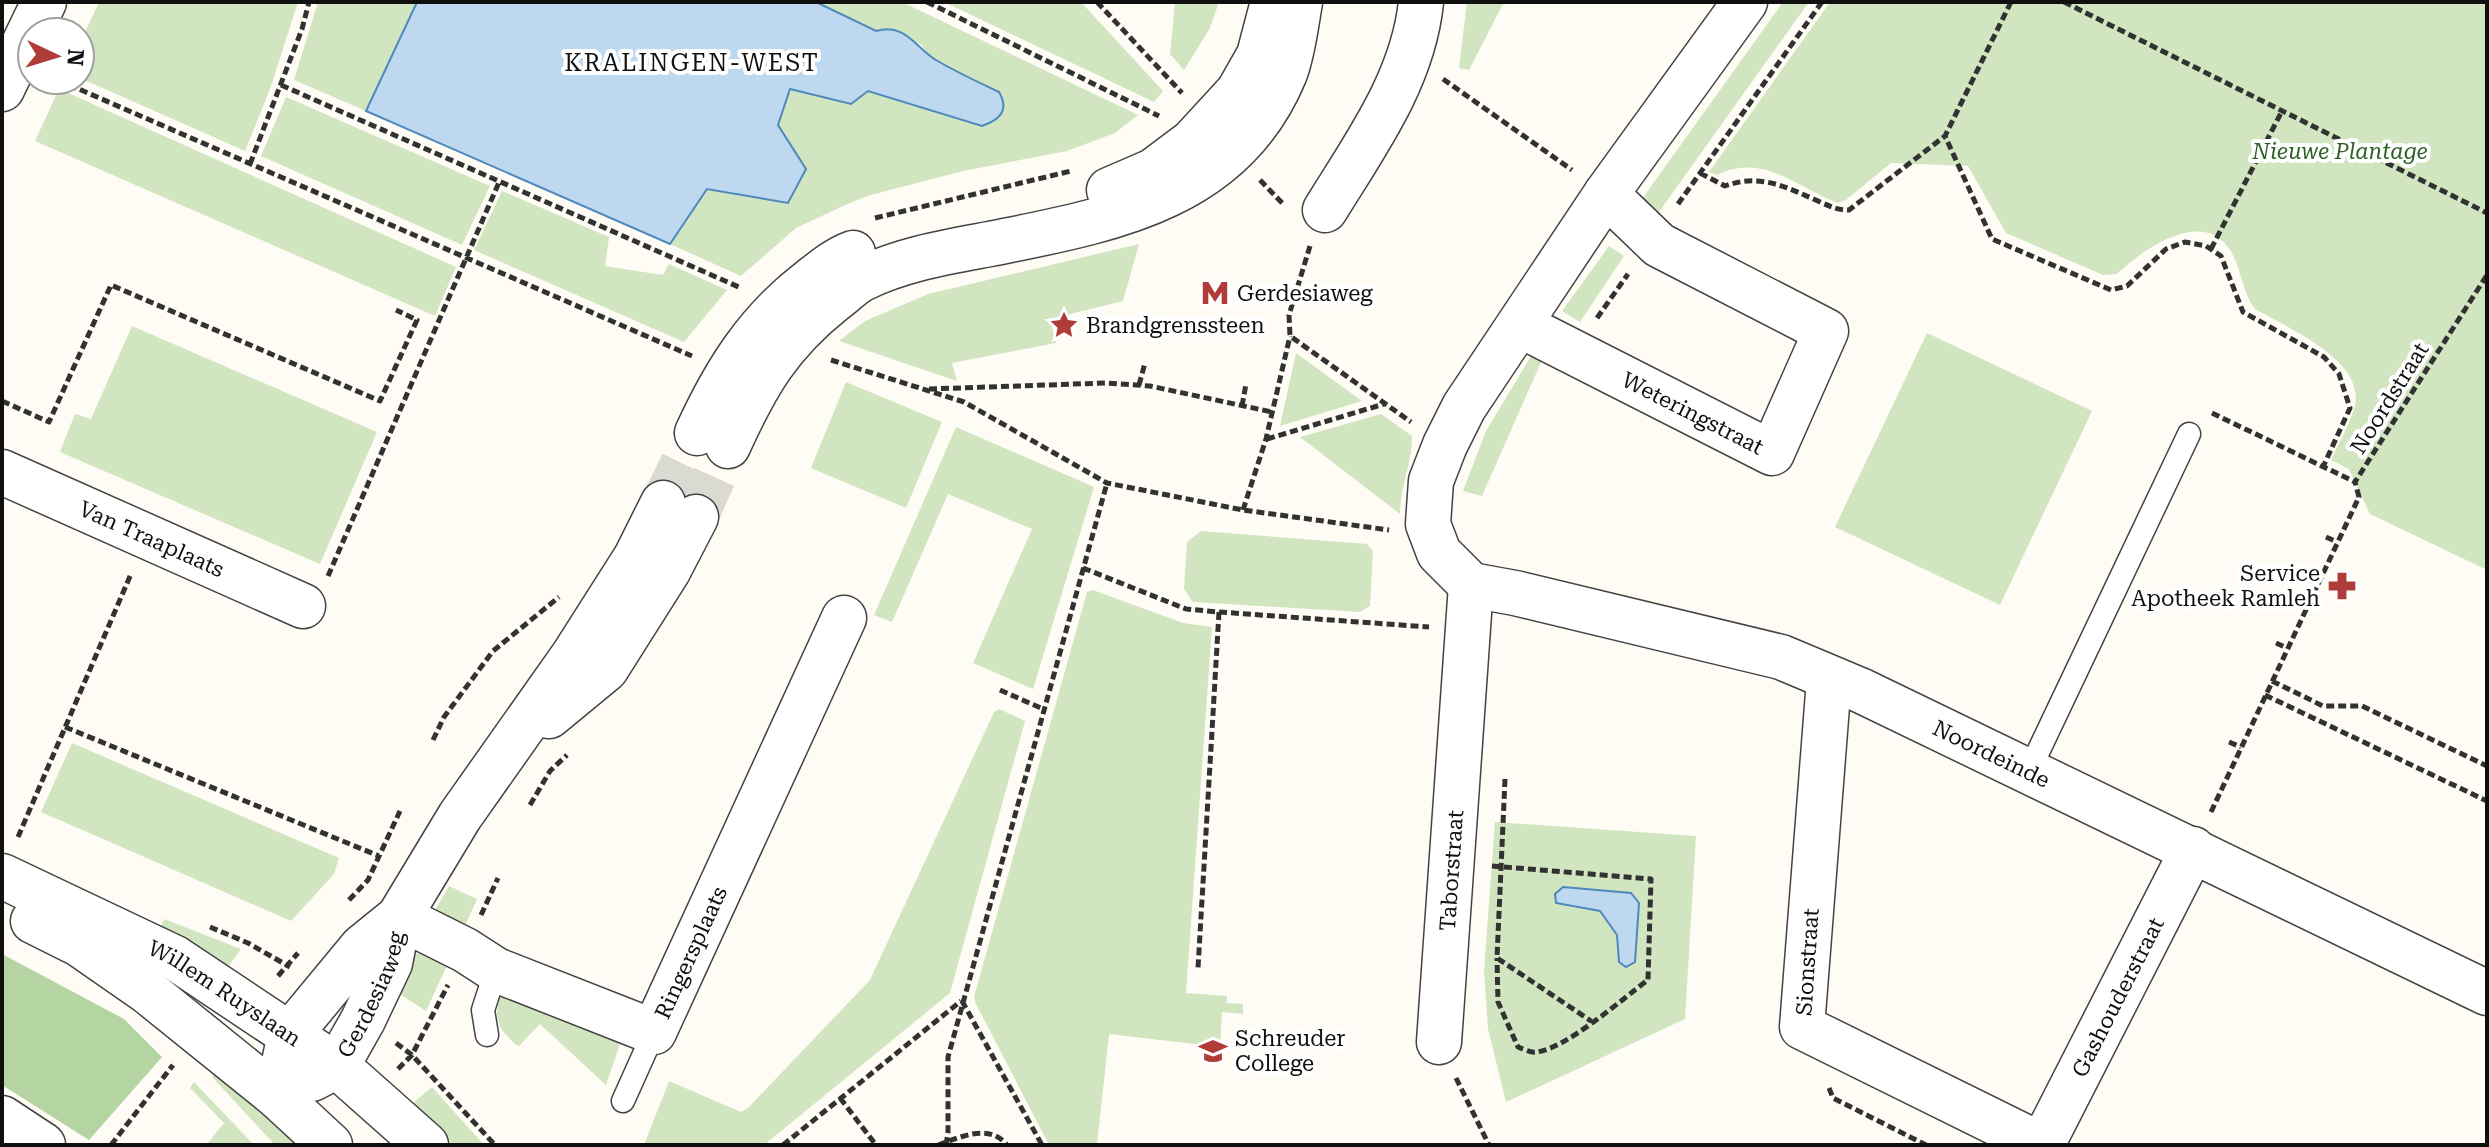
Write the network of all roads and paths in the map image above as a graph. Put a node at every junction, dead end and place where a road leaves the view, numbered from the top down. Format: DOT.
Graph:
graph roads {
  1 [pos="44,2"];
  2 [pos="309,2"];
  3 [pos="927,2"];
  4 [pos="1097,2"];
  5 [pos="1273,2"];
  6 [pos="1300,2"];
  7 [pos="1421,2"];
  8 [pos="1745,2"];
  9 [pos="1822,2"];
  10 [pos="2011,2"];
  11 [pos="2064,2"];
  12 [pos="1410,56"];
  13 [pos="281,85"];
  14 [pos="2,89"];
  15 [pos="95,96"];
  16 [pos="1188,100"];
  17 [pos="2282,111"];
  18 [pos="1167,120"];
  19 [pos="1945,136"];
  20 [pos="250,164"];
  21 [pos="1700,173"];
  22 [pos="500,180"];
  23 [pos="1606,194"];
  24 [pos="2487,213"];
  25 [pos="1318,225"];
  26 [pos="1653,239"];
  27 [pos="2211,249"];
  28 [pos="465,256"];
  29 [pos="2487,275"];
  30 [pos="742,288"];
  31 [pos="396,310"];
  32 [pos="1520,325"];
  33 [pos="1290,336"];
  34 [pos="1573,352"];
  35 [pos="825,358"];
  36 [pos="701,359"];
  37 [pos="1145,363"];
  38 [pos="1246,384"];
  39 [pos="1139,385"];
  40 [pos="924,390"];
  41 [pos="2,401"];
  42 [pos="1385,404"];
  43 [pos="1242,406"];
  44 [pos="1272,412"];
  45 [pos="2189,434"];
  46 [pos="1266,439"];
  47 [pos="1445,445"];
  48 [pos="2323,467"];
  49 [pos="2,472"];
  50 [pos="2355,482"];
  51 [pos="1107,483"];
  52 [pos="679,510"];
  53 [pos="1243,510"];
  54 [pos="147,537"];
  55 [pos="2326,537"];
  56 [pos="2337,542"];
  57 [pos="1439,553"];
  58 [pos="1083,568"];
  59 [pos="1471,585"];
  60 [pos="563,594"];
  61 [pos="303,606"];
  62 [pos="1219,612"];
  63 [pos="844,618"];
  64 [pos="1467,630"];
  65 [pos="2276,643"];
  66 [pos="2287,648"];
  67 [pos="1829,680"];
  68 [pos="2272,681"];
  69 [pos="1000,690"];
  70 [pos="2265,695"];
  71 [pos="1043,709"];
  72 [pos="65,727"];
  73 [pos="433,740"];
  74 [pos="2229,742"];
  75 [pos="2241,747"];
  76 [pos="2487,766"];
  77 [pos="2029,771"];
  78 [pos="1505,779"];
  79 [pos="2487,801"];
  80 [pos="2193,849"];
  81 [pos="379,856"];
  82 [pos="8,861"];
  83 [pos="1451,863"];
  84 [pos="1501,867"];
  85 [pos="2,906"];
  86 [pos="399,917"];
  87 [pos="1497,958"];
  88 [pos="481,960"];
  89 [pos="1198,968"];
  90 [pos="2487,993"];
  91 [pos="962,1000"];
  92 [pos="1591,1021"];
  93 [pos="654,1032"];
  94 [pos="290,1034"];
  95 [pos="487,1035"];
  96 [pos="1439,1042"];
  97 [pos="412,1055"];
  98 [pos="178,1058"];
  99 [pos="337,1066"];
  100 [pos="277,1096"];
  101 [pos="840,1098"];
  102 [pos="623,1101"];
  103 [pos="2,1118"];
  104 [pos="946,1144"];
  105 [pos="43,1145"];
  106 [pos="111,1145"];
  107 [pos="330,1145"];
  108 [pos="426,1145"];
  109 [pos="783,1145"];
  110 [pos="876,1145"];
  111 [pos="938,1145"];
  112 [pos="1007,1145"];
  113 [pos="1042,1145"];
  114 [pos="1489,1145"];
  115 [pos="2042,1145"];
  1 -- 14 [label="street"];
  2 -- 13 [label="path"];
  3 -- 18 [label="path"];
  4 -- 16 [label="path"];
  5 -- 6 [label="street"];
  7 -- 12 [label="street"];
  8 -- 23 [label="street"];
  9 -- 21 [label="path"];
  10 -- 19 [label="path"];
  11 -- 17 [label="path"];
  12 -- 23 [label="path"];
  12 -- 25 [label="street"];
  13 -- 20 [label="path"];
  13 -- 22 [label="path"];
  15 -- 20 [label="path"];
  17 -- 24 [label="path"];
  17 -- 27 [label="path"];
  19 -- 21 [label="path"];
  19 -- 27 [label="path"];
  20 -- 28 [label="path"];
  21 -- 26 [label="path"];
  22 -- 28 [label="path"];
  22 -- 30 [label="path"];
  23 -- 26 [label="street, Weteringstraat"];
  23 -- 32 [label="street"];
  25 -- 33 [label="path"];
  26 -- 34 [label="path"];
  26 -- 34 [label="street, Weteringstraat"];
  27 -- 48 [label="path"];
  28 -- 36 [label="path"];
  28 -- 61 [label="path"];
  29 -- 50 [label="path, Noordstraat"];
  31 -- 41 [label="path"];
  32 -- 34 [label="street, Weteringstraat"];
  32 -- 47 [label="street"];
  33 -- 42 [label="path"];
  33 -- 44 [label="path"];
  35 -- 40 [label="path"];
  37 -- 39 [label="path"];
  38 -- 43 [label="path"];
  39 -- 40 [label="path"];
  39 -- 43 [label="path"];
  40 -- 51 [label="path"];
  42 -- 46 [label="path"];
  42 -- 47 [label="path"];
  43 -- 44 [label="path"];
  44 -- 46 [label="path"];
  45 -- 48 [label="path"];
  45 -- 77 [label="lane"];
  46 -- 53 [label="path"];
  47 -- 57 [label="street"];
  48 -- 50 [label="path"];
  49 -- 54 [label="street, Van Traaplaats"];
  50 -- 56 [label="path, Noordstraat"];
  51 -- 53 [label="path"];
  51 -- 58 [label="path"];
  52 -- 86 [label="street, Gerdesiaweg"];
  53 -- 57 [label="path"];
  54 -- 61 [label="street, Van Traaplaats"];
  54 -- 72 [label="path"];
  55 -- 56 [label="path"];
  56 -- 66 [label="path, Noordstraat"];
  57 -- 59 [label="street"];
  58 -- 62 [label="path"];
  58 -- 71 [label="path"];
  59 -- 64 [label="street, Taborstraat"];
  59 -- 67 [label="street, Noordeinde"];
  60 -- 73 [label="path"];
  62 -- 64 [label="path"];
  62 -- 89 [label="path"];
  63 -- 93 [label="street, Ringersplaats"];
  64 -- 83 [label="street, Taborstraat"];
  65 -- 66 [label="path"];
  66 -- 68 [label="path, Noordstraat"];
  67 -- 77 [label="street, Noordeinde"];
  67 -- 115 [label="street, Sionstraat"];
  68 -- 70 [label="path, Noordstraat"];
  68 -- 76 [label="path"];
  69 -- 71 [label="path"];
  70 -- 75 [label="path, Noordstraat"];
  70 -- 79 [label="path"];
  71 -- 91 [label="path"];
  72 -- 81 [label="path"];
  72 -- 82 [label="path"];
  74 -- 75 [label="path"];
  75 -- 80 [label="path, Noordstraat"];
  77 -- 80 [label="street, Noordeinde"];
  78 -- 84 [label="path"];
  80 -- 90 [label="street, Noordeinde"];
  80 -- 115 [label="street, Gashouderstraat"];
  82 -- 94 [label="street, Willem Ruyslaan"];
  83 -- 84 [label="path"];
  83 -- 96 [label="street, Taborstraat"];
  84 -- 87 [label="path"];
  84 -- 92 [label="path"];
  85 -- 100 [label="street, Willem Ruyslaan"];
  86 -- 88 [label="street, Ringersplaats"];
  86 -- 94 [label="street, Gerdesiaweg"];
  86 -- 99 [label="street, Gerdesiaweg"];
  87 -- 92 [label="path"];
  87 -- 92 [label="path"];
  88 -- 93 [label="street, Ringersplaats"];
  88 -- 95 [label="lane"];
  88 -- 97 [label="path"];
  91 -- 101 [label="path"];
  91 -- 104 [label="path"];
  91 -- 113 [label="path"];
  93 -- 102 [label="lane"];
  94 -- 99 [label="street, Willem Ruyslaan"];
  94 -- 100 [label="street, Gerdesiaweg"];
  96 -- 114 [label="path"];
  98 -- 106 [label="path"];
  99 -- 100 [label="street, Gerdesiaweg"];
  99 -- 108 [label="street, Willem Ruyslaan"];
  100 -- 107 [label="street, Willem Ruyslaan"];
  101 -- 109 [label="path"];
  101 -- 110 [label="path"];
  103 -- 105 [label="street"];
  104 -- 111 [label="path"];
  104 -- 112 [label="path"];
}
